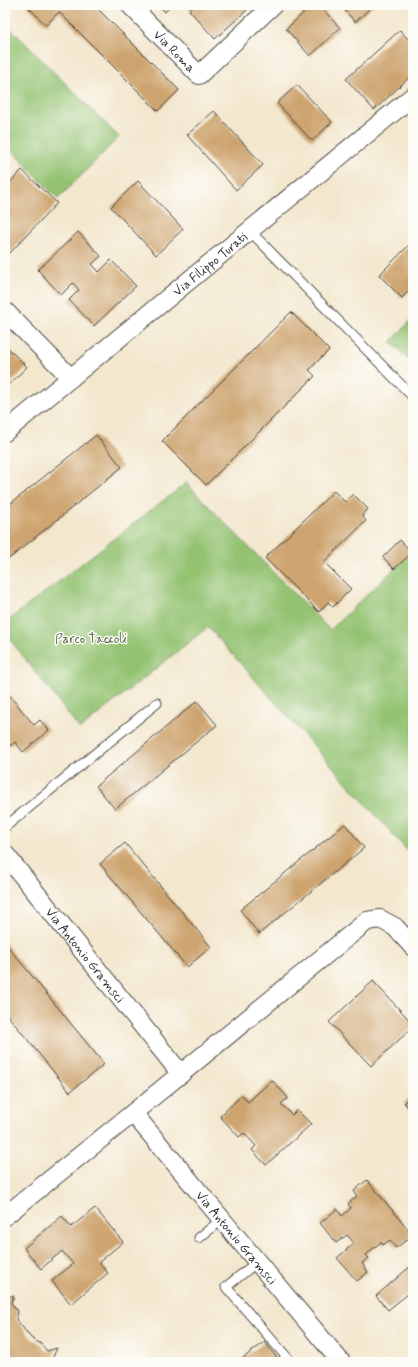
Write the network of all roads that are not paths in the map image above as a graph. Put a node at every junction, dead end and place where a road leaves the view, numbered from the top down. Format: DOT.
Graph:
graph roads {
  1 [pos="130,5"];
  2 [pos="273,5"];
  3 [pos="413,96"];
  4 [pos="249,230"];
  5 [pos="5,311"];
  6 [pos="71,378"];
  7 [pos="413,396"];
  8 [pos="5,432"];
  9 [pos="157,703"];
  10 [pos="5,827"];
  11 [pos="5,854"];
  12 [pos="413,947"];
  13 [pos="181,1074"];
  14 [pos="134,1113"];
  15 [pos="5,1216"];
  16 [pos="222,1219"];
  17 [pos="199,1238"];
  18 [pos="257,1262"];
  19 [pos="291,1362"];
  20 [pos="341,1362"];
  1 -- 2 [label="street, Via Roma"];
  3 -- 4 [label="street, Via Filippo Turati"];
  4 -- 6 [label="street, Via Filippo Turati"];
  4 -- 7 [label="lane"];
  5 -- 6 [label="street"];
  6 -- 8 [label="street, Via Filippo Turati"];
  9 -- 10 [label="lane"];
  11 -- 13 [label="street, Via Antonio Gramsci"];
  12 -- 13 [label="street"];
  13 -- 14 [label="street"];
  14 -- 15 [label="street"];
  14 -- 16 [label="street, Via Antonio Gramsci"];
  16 -- 17 [label="lane"];
  16 -- 18 [label="street, Via Antonio Gramsci"];
  18 -- 19 [label="lane"];
  18 -- 20 [label="street, Via Antonio Gramsci"];
}
